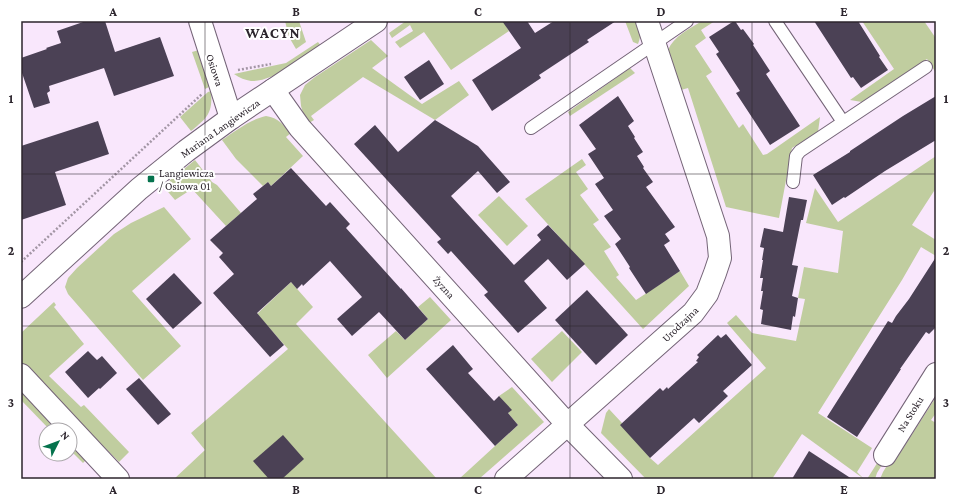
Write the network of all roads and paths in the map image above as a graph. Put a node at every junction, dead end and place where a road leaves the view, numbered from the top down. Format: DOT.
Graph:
graph roads {
  1 [pos="200,21"];
  2 [pos="376,21"];
  3 [pos="647,21"];
  4 [pos="688,21"];
  5 [pos="775,21"];
  6 [pos="655,43"];
  7 [pos="926,67"];
  8 [pos="273,90"];
  9 [pos="231,118"];
  10 [pos="843,122"];
  11 [pos="530,128"];
  12 [pos="793,182"];
  13 [pos="21,297"];
  14 [pos="936,374"];
  15 [pos="21,375"];
  16 [pos="568,425"];
  17 [pos="885,454"];
  18 [pos="118,479"];
  19 [pos="506,479"];
  20 [pos="621,479"];
  1 -- 9 [label="street, Osiowa"];
  2 -- 8 [label="street, Mariana Langiewicza"];
  3 -- 6 [label="street, Urodzajna"];
  4 -- 6 [label="lane"];
  5 -- 10 [label="lane"];
  6 -- 11 [label="lane"];
  6 -- 16 [label="street, Urodzajna"];
  7 -- 10 [label="lane"];
  8 -- 9 [label="street, Mariana Langiewicza"];
  8 -- 16 [label="street, Żyzna"];
  9 -- 13 [label="street, Mariana Langiewicza"];
  10 -- 12 [label="lane"];
  14 -- 17 [label="street, Na Stoku"];
  15 -- 18 [label="street"];
  16 -- 19 [label="street, Urodzajna"];
  16 -- 20 [label="street, Żyzna"];
}
